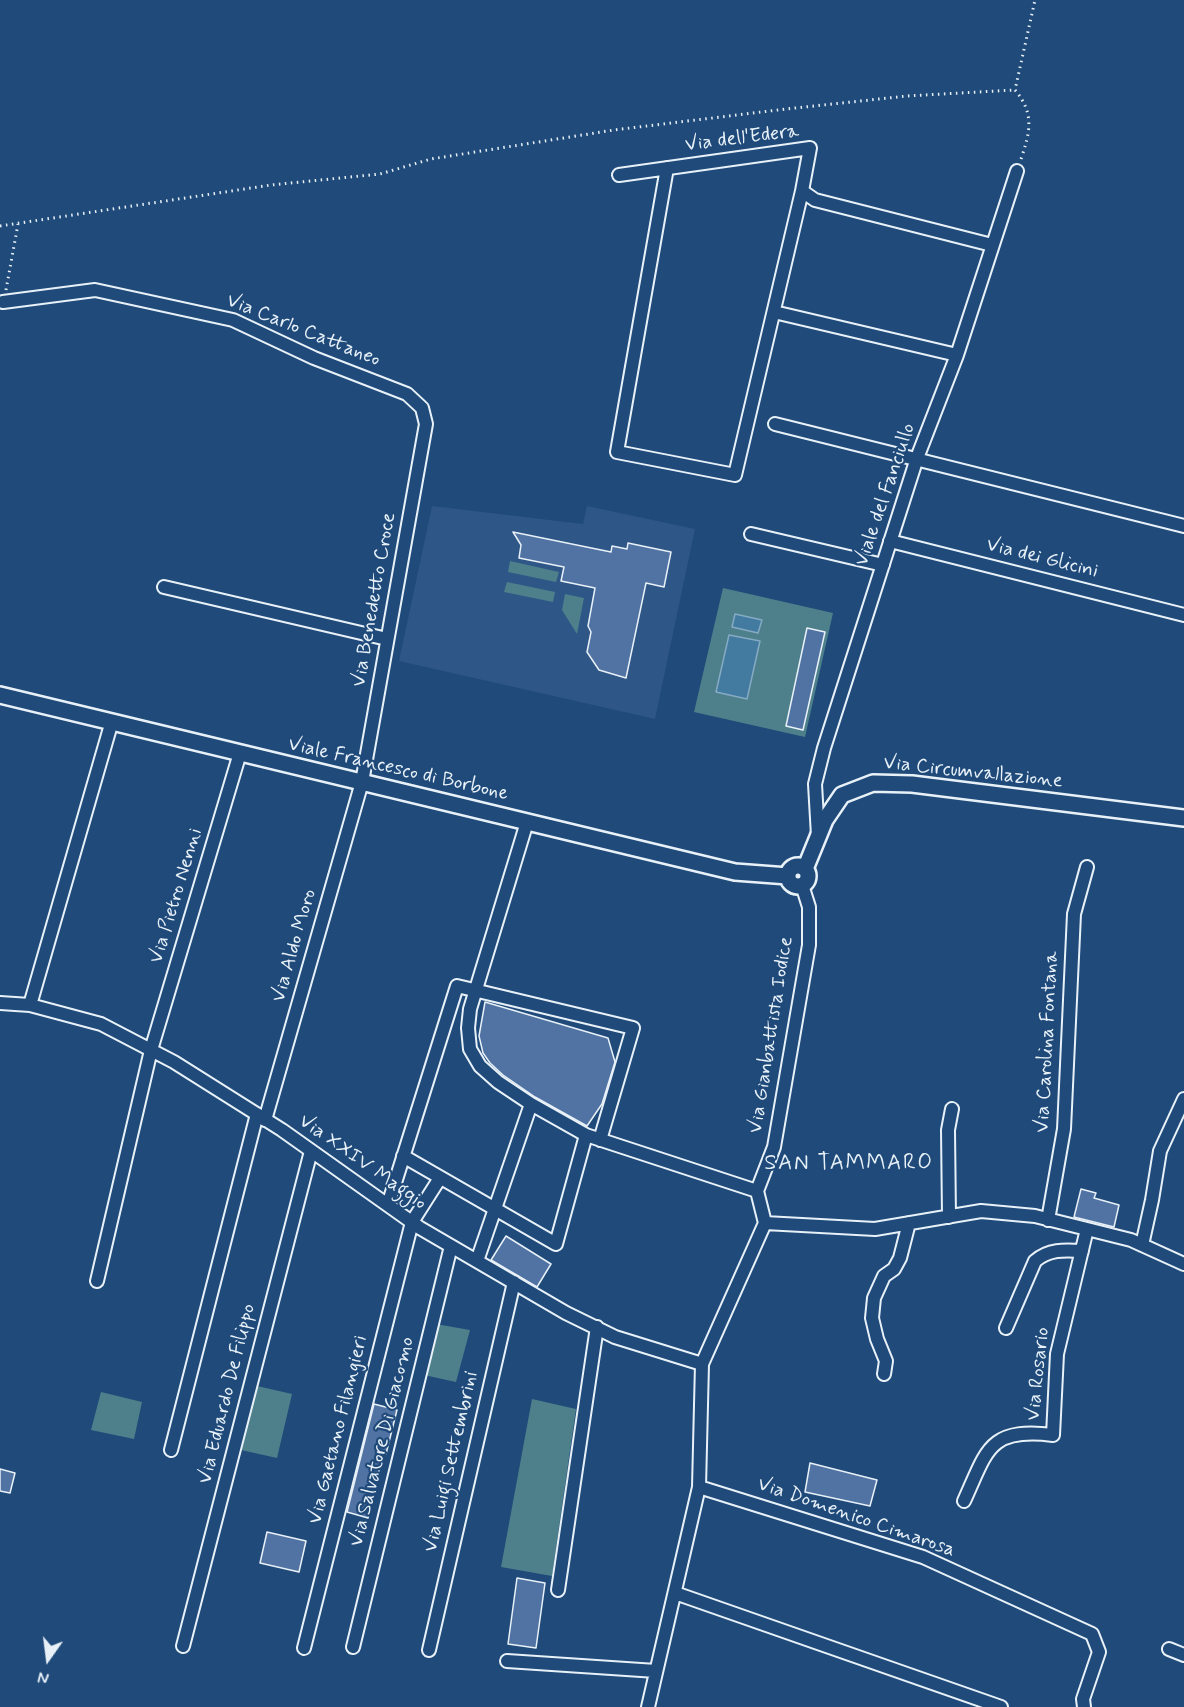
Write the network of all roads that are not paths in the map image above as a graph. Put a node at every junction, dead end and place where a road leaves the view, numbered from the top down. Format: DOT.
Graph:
graph roads {
  1 [pos="667,168"];
  2 [pos="1017,171"];
  3 [pos="619,175"];
  4 [pos="802,191"];
  5 [pos="992,245"];
  6 [pos="3,302"];
  7 [pos="774,312"];
  8 [pos="957,355"];
  9 [pos="426,424"];
  10 [pos="775,424"];
  11 [pos="917,458"];
  12 [pos="1184,526"];
  13 [pos="751,534"];
  14 [pos="890,541"];
  15 [pos="883,565"];
  16 [pos="164,587"];
  17 [pos="1184,615"];
  18 [pos="387,639"];
  19 [pos="0,695"];
  20 [pos="111,721"];
  21 [pos="240,753"];
  22 [pos="362,782"];
  23 [pos="1184,818"];
  24 [pos="527,822"];
  25 [pos="818,837"];
  26 [pos="1087,867"];
  27 [pos="805,869"];
  28 [pos="788,876"];
  29 [pos="802,885"];
  30 [pos="475,990"];
  31 [pos="0,1004"];
  32 [pos="30,1005"];
  33 [pos="151,1050"];
  34 [pos="1184,1099"];
  35 [pos="531,1104"];
  36 [pos="952,1109"];
  37 [pos="261,1117"];
  38 [pos="586,1135"];
  39 [pos="600,1140"];
  40 [pos="311,1151"];
  41 [pos="403,1156"];
  42 [pos="440,1178"];
  43 [pos="757,1191"];
  44 [pos="388,1205"];
  45 [pos="495,1209"];
  46 [pos="948,1217"];
  47 [pos="1048,1220"];
  48 [pos="412,1222"];
  49 [pos="765,1223"];
  50 [pos="909,1223"];
  51 [pos="1087,1229"];
  52 [pos="1142,1245"];
  53 [pos="451,1246"];
  54 [pos="1082,1251"];
  55 [pos="477,1261"];
  56 [pos="1184,1264"];
  57 [pos="97,1281"];
  58 [pos="514,1282"];
  59 [pos="597,1328"];
  60 [pos="1006,1328"];
  61 [pos="702,1364"];
  62 [pos="884,1374"];
  63 [pos="171,1450"];
  64 [pos="699,1487"];
  65 [pos="964,1501"];
  66 [pos="558,1590"];
  67 [pos="675,1593"];
  68 [pos="183,1646"];
  69 [pos="352,1647"];
  70 [pos="304,1648"];
  71 [pos="1170,1649"];
  72 [pos="429,1650"];
  73 [pos="1184,1655"];
  74 [pos="507,1661"];
  75 [pos="656,1671"];
  76 [pos="648,1707"];
  77 [pos="1001,1707"];
  78 [pos="1084,1707"];
  1 -- 3 [label="street, Via dell'Edera"];
  1 -- 4 [label="street, Via dell'Edera"];
  1 -- 7 [label="street"];
  2 -- 5 [label="street, Viale del Fanciullo"];
  4 -- 5 [label="street"];
  4 -- 7 [label="street"];
  5 -- 8 [label="street, Viale del Fanciullo"];
  6 -- 9 [label="street, Via Carlo Cattaneo"];
  7 -- 8 [label="street"];
  8 -- 11 [label="street, Viale del Fanciullo"];
  9 -- 18 [label="street, Via Benedetto Croce"];
  10 -- 11 [label="street"];
  11 -- 12 [label="street"];
  11 -- 14 [label="street, Viale del Fanciullo"];
  13 -- 15 [label="street"];
  14 -- 15 [label="street, Viale del Fanciullo"];
  14 -- 17 [label="street, Via dei Glicini"];
  15 -- 25 [label="street, Viale del Fanciullo"];
  16 -- 18 [label="street"];
  18 -- 22 [label="street, Via Benedetto Croce"];
  19 -- 20 [label="street, Viale Francesco di Borbone"];
  20 -- 21 [label="street, Viale Francesco di Borbone"];
  20 -- 32 [label="street"];
  21 -- 22 [label="street, Viale Francesco di Borbone"];
  21 -- 33 [label="street, Via Pietro Nenni"];
  22 -- 24 [label="street, Viale Francesco di Borbone"];
  22 -- 37 [label="street, Via Aldo Moro"];
  23 -- 25 [label="street, Via Circumvallazione"];
  24 -- 28 [label="street, Viale Francesco di Borbone"];
  24 -- 30 [label="street"];
  25 -- 27 [label="street, Via Circumvallazione"];
  26 -- 47 [label="street, Via Carolina Fontana"];
  27 -- 28 [label="street"];
  27 -- 29 [label="street"];
  28 -- 29 [label="street"];
  29 -- 43 [label="street, Via Gianbattista Iodice"];
  30 -- 35 [label="street"];
  30 -- 39 [label="street"];
  30 -- 41 [label="street"];
  31 -- 32 [label="street, Via XXIV Maggio"];
  32 -- 33 [label="street, Via XXIV Maggio"];
  33 -- 37 [label="street, Via XXIV Maggio"];
  33 -- 57 [label="street, Via Pietro Nenni"];
  34 -- 52 [label="street"];
  35 -- 38 [label="street"];
  35 -- 45 [label="street"];
  36 -- 46 [label="street"];
  37 -- 40 [label="street, Via XXIV Maggio"];
  37 -- 63 [label="street, Via Aldo Moro"];
  38 -- 39 [label="street"];
  38 -- 45 [label="street"];
  39 -- 43 [label="street"];
  40 -- 44 [label="street, Via XXIV Maggio"];
  40 -- 68 [label="street, Via Eduardo De Filippo"];
  41 -- 42 [label="street"];
  41 -- 44 [label="street"];
  42 -- 45 [label="street"];
  42 -- 48 [label="street, Via Gaetano Filangieri"];
  43 -- 49 [label="street"];
  44 -- 48 [label="street, Via XXIV Maggio"];
  45 -- 55 [label="street"];
  46 -- 47 [label="street"];
  46 -- 50 [label="street"];
  47 -- 51 [label="street"];
  48 -- 53 [label="street, Via XXIV Maggio"];
  48 -- 70 [label="street, Via Gaetano Filangieri"];
  49 -- 50 [label="street"];
  49 -- 61 [label="street"];
  50 -- 62 [label="street"];
  51 -- 52 [label="street"];
  51 -- 54 [label="street, Via Rosario"];
  52 -- 56 [label="street"];
  53 -- 55 [label="street, Via XXIV Maggio"];
  53 -- 69 [label="street, Via Salvatore Di Giacomo"];
  54 -- 60 [label="street"];
  54 -- 65 [label="street, Via Rosario"];
  55 -- 58 [label="street, Via XXIV Maggio"];
  58 -- 59 [label="street, Via XXIV Maggio"];
  58 -- 72 [label="street, Via Luigi Settembrini"];
  59 -- 61 [label="street, Via XXIV Maggio"];
  59 -- 66 [label="street"];
  61 -- 64 [label="street"];
  64 -- 67 [label="street"];
  64 -- 78 [label="street, Via Domenico Cimarosa"];
  67 -- 75 [label="street"];
  67 -- 77 [label="street"];
  71 -- 73 [label="street"];
  74 -- 75 [label="street"];
  75 -- 76 [label="street"];
}
